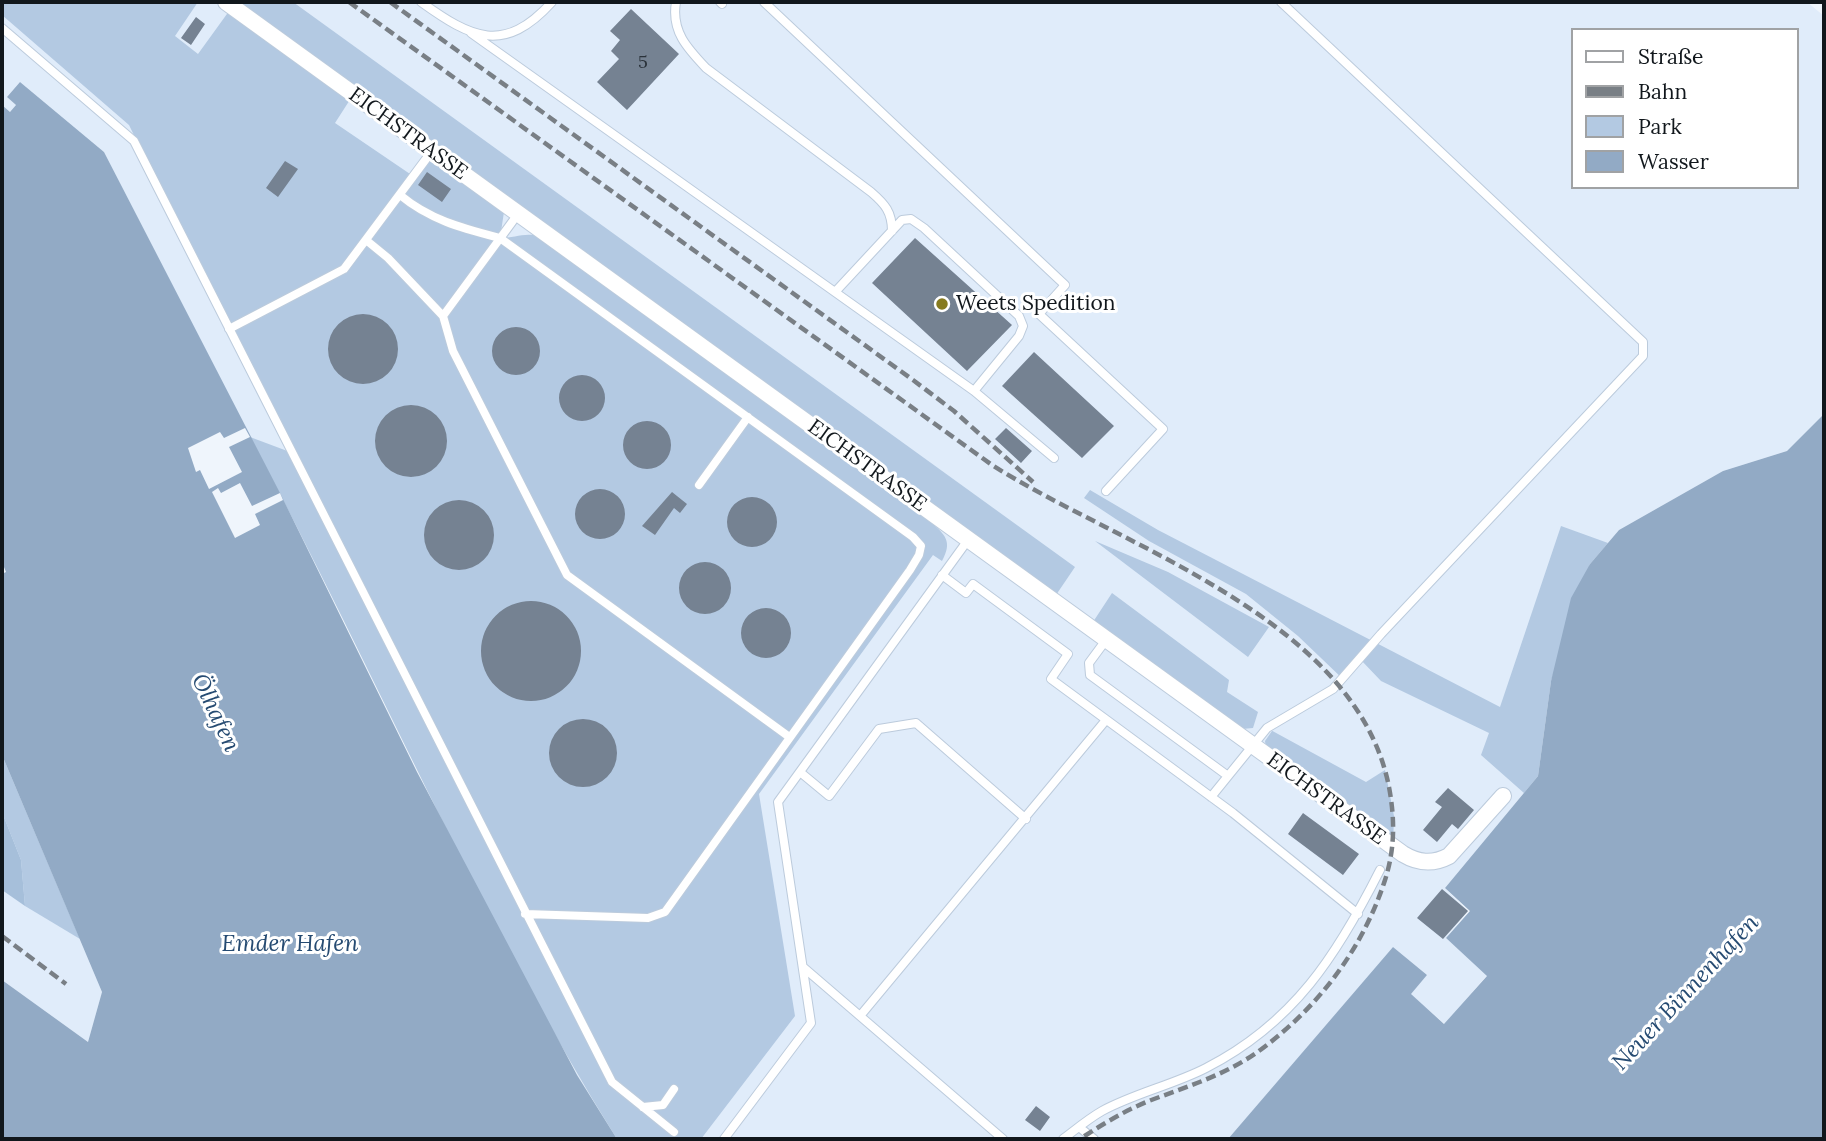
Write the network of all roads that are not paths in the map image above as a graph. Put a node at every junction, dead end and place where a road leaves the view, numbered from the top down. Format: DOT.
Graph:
graph roads {
  1 [pos="226,2"];
  2 [pos="421,2"];
  3 [pos="552,2"];
  4 [pos="676,2"];
  5 [pos="764,2"];
  6 [pos="1281,2"];
  7 [pos="2,28"];
  8 [pos="471,33"];
  9 [pos="432,151"];
  10 [pos="400,195"];
  11 [pos="518,214"];
  12 [pos="892,231"];
  13 [pos="500,238"];
  14 [pos="366,240"];
  15 [pos="836,291"];
  16 [pos="443,316"];
  17 [pos="229,329"];
  18 [pos="974,391"];
  19 [pos="748,417"];
  20 [pos="1054,458"];
  21 [pos="699,485"];
  22 [pos="1106,491"];
  23 [pos="968,540"];
  24 [pos="942,575"];
  25 [pos="1106,640"];
  26 [pos="1106,720"];
  27 [pos="788,736"];
  28 [pos="1253,746"];
  29 [pos="800,772"];
  30 [pos="1228,776"];
  31 [pos="1503,796"];
  32 [pos="1212,797"];
  33 [pos="1026,819"];
  34 [pos="1380,870"];
  35 [pos="525,914"];
  36 [pos="1358,914"];
  37 [pos="803,967"];
  38 [pos="860,1016"];
  39 [pos="674,1089"];
  40 [pos="643,1107"];
  41 [pos="1079,1127"];
  42 [pos="674,1132"];
  43 [pos="723,1139"];
  44 [pos="1003,1139"];
  45 [pos="1063,1139"];
  46 [pos="1094,1139"];
  1 -- 9 [label="street, EICHSTRASSE"];
  2 -- 8 [label="lane"];
  3 -- 8 [label="lane"];
  4 -- 12 [label="lane"];
  5 -- 22 [label="lane"];
  6 -- 28 [label="lane"];
  7 -- 17 [label="lane"];
  8 -- 15 [label="lane"];
  9 -- 10 [label="lane"];
  9 -- 11 [label="street, EICHSTRASSE"];
  10 -- 13 [label="lane"];
  10 -- 14 [label="lane"];
  11 -- 13 [label="lane"];
  11 -- 23 [label="street, EICHSTRASSE"];
  12 -- 15 [label="lane"];
  12 -- 18 [label="lane"];
  13 -- 16 [label="lane"];
  13 -- 19 [label="lane"];
  14 -- 16 [label="lane"];
  14 -- 17 [label="lane"];
  15 -- 18 [label="lane"];
  16 -- 27 [label="lane"];
  17 -- 35 [label="lane"];
  18 -- 20 [label="lane"];
  19 -- 21 [label="lane"];
  19 -- 27 [label="lane"];
  23 -- 24 [label="lane"];
  23 -- 25 [label="street, EICHSTRASSE"];
  24 -- 26 [label="lane"];
  24 -- 29 [label="lane"];
  25 -- 28 [label="street, EICHSTRASSE"];
  25 -- 30 [label="lane"];
  26 -- 32 [label="lane"];
  26 -- 33 [label="lane"];
  27 -- 35 [label="lane"];
  28 -- 30 [label="lane"];
  28 -- 31 [label="street, EICHSTRASSE"];
  29 -- 33 [label="lane"];
  29 -- 37 [label="lane"];
  30 -- 32 [label="lane"];
  32 -- 36 [label="lane"];
  33 -- 38 [label="lane"];
  34 -- 36 [label="lane"];
  35 -- 40 [label="lane"];
  36 -- 41 [label="lane"];
  37 -- 38 [label="lane"];
  37 -- 43 [label="lane"];
  38 -- 44 [label="lane"];
  39 -- 40 [label="lane"];
  40 -- 42 [label="lane"];
  41 -- 45 [label="lane"];
  41 -- 46 [label="lane"];
}
